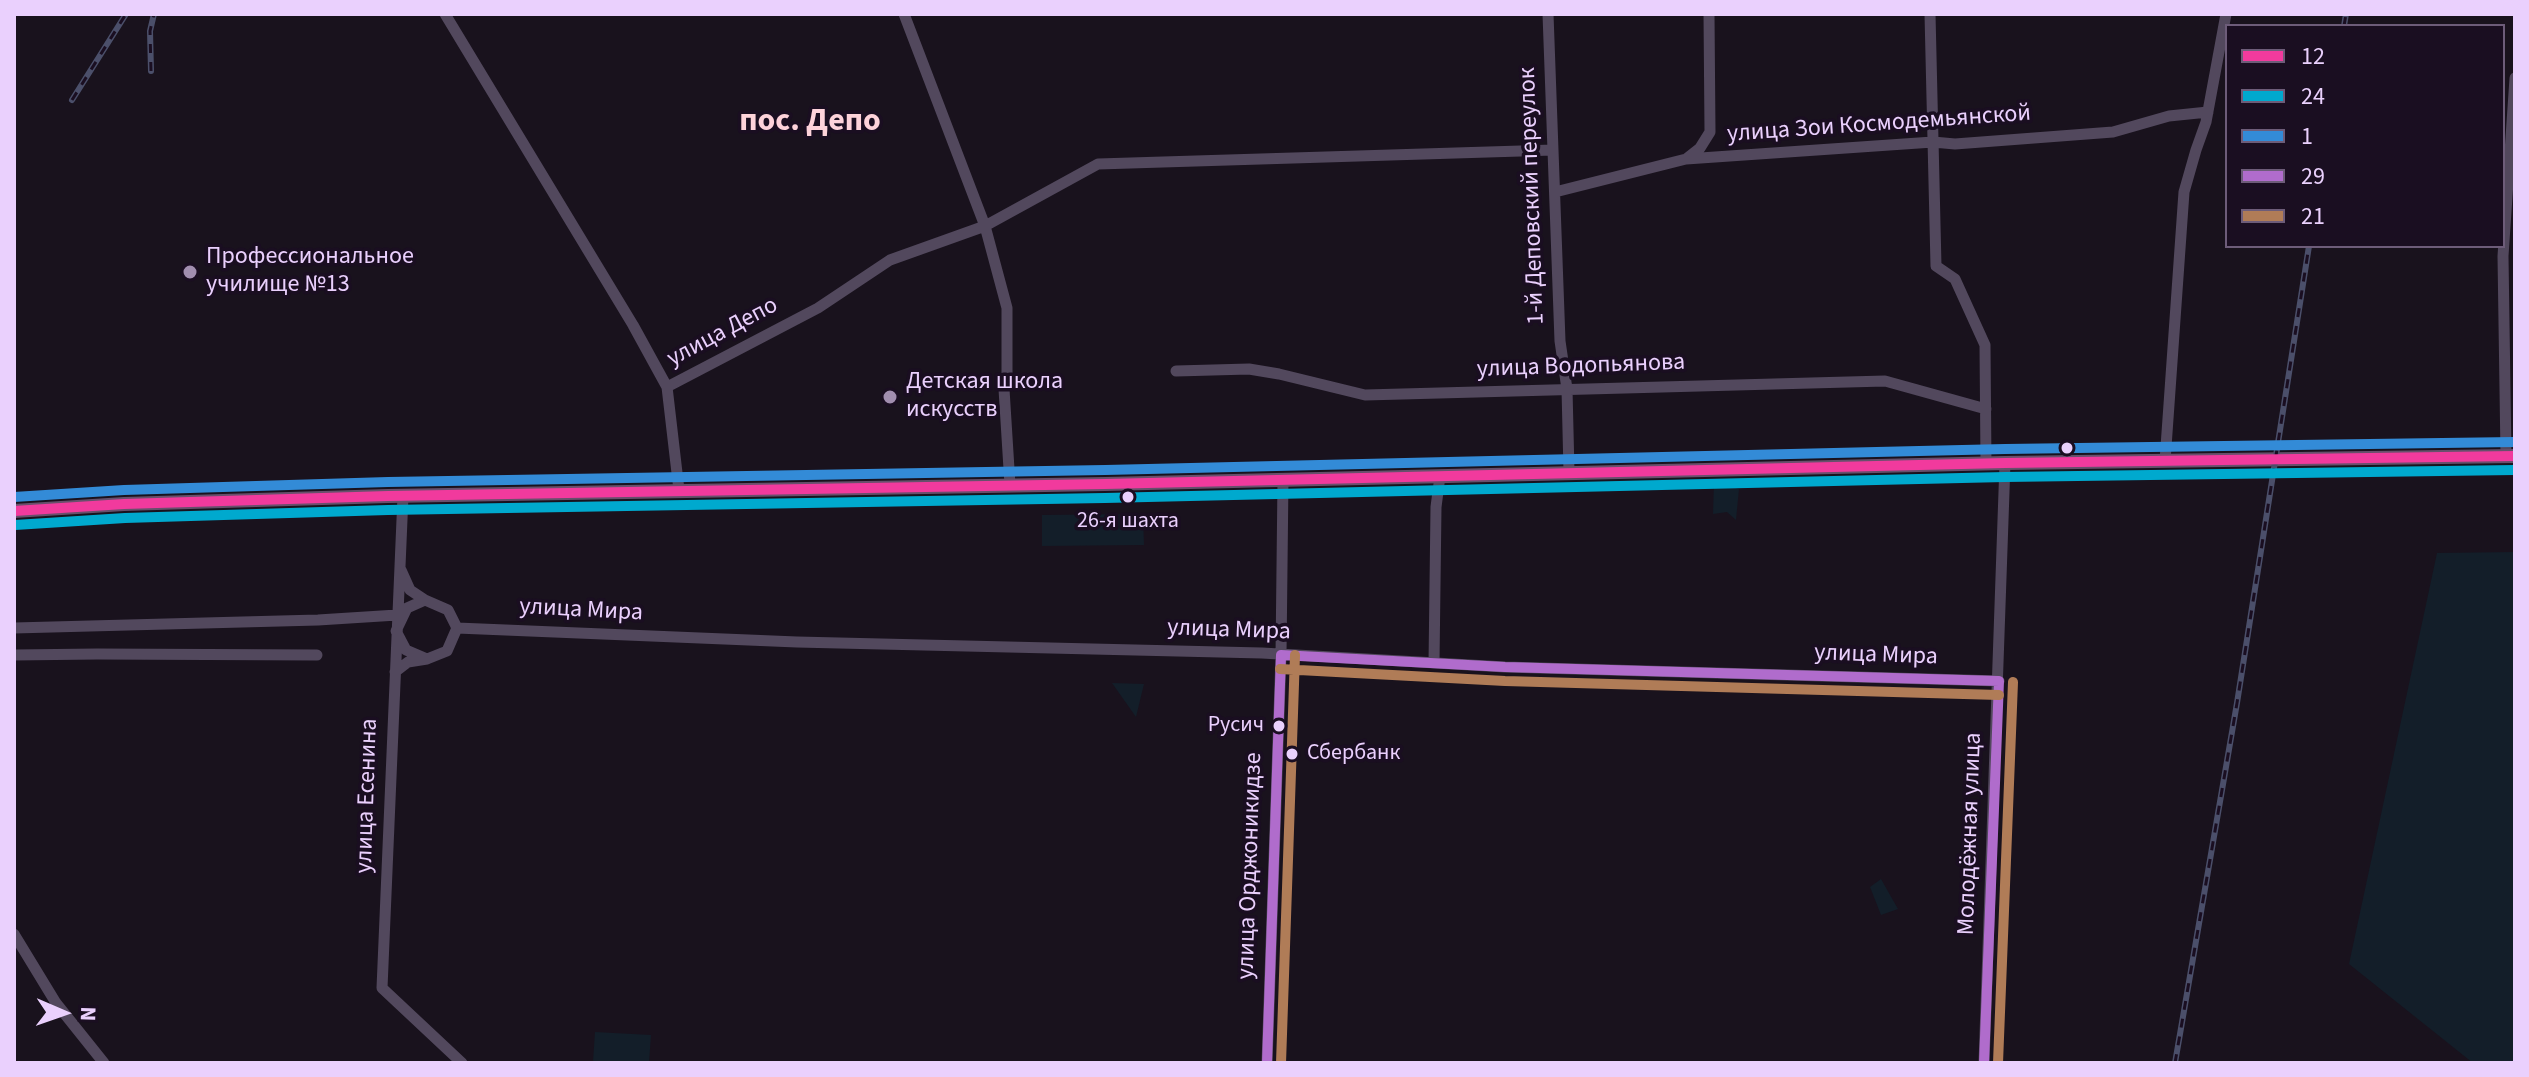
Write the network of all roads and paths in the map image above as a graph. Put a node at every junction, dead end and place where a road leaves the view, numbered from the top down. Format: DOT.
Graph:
graph roads {
  1 [pos="445,14"];
  2 [pos="904,14"];
  3 [pos="1548,14"];
  4 [pos="1709,14"];
  5 [pos="1930,14"];
  6 [pos="2226,14"];
  7 [pos="2515,78"];
  8 [pos="2208,112"];
  9 [pos="1933,142"];
  10 [pos="1553,150"];
  11 [pos="1686,159"];
  12 [pos="1555,192"];
  13 [pos="985,226"];
  14 [pos="2505,226"];
  15 [pos="2504,248"];
  16 [pos="1176,371"];
  17 [pos="667,387"];
  18 [pos="1567,389"];
  19 [pos="1986,409"];
  20 [pos="2510,456"];
  21 [pos="2165,461"];
  22 [pos="2005,463"];
  23 [pos="1986,464"];
  24 [pos="1569,472"];
  25 [pos="1440,476"];
  26 [pos="1283,479"];
  27 [pos="1010,485"];
  28 [pos="679,490"];
  29 [pos="403,496"];
  30 [pos="14,511"];
  31 [pos="400,567"];
  32 [pos="425,600"];
  33 [pos="397,615"];
  34 [pos="14,628"];
  35 [pos="457,628"];
  36 [pos="396,631"];
  37 [pos="14,655"];
  38 [pos="317,655"];
  39 [pos="1281,655"];
  40 [pos="427,659"];
  41 [pos="1434,663"];
  42 [pos="395,672"];
  43 [pos="1999,681"];
  44 [pos="14,934"];
  45 [pos="104,1063"];
  46 [pos="462,1063"];
  47 [pos="1267,1063"];
  48 [pos="1984,1063"];
  1 -- 17 [label="street, улица Депо"];
  2 -- 13 [label="street"];
  3 -- 10 [label="street, 1-й Деповский переулок"];
  4 -- 11 [label="street"];
  5 -- 9 [label="street"];
  6 -- 8 [label="street"];
  7 -- 14 [label="street"];
  8 -- 9 [label="street, улица Зои Космодемьянской"];
  8 -- 21 [label="street"];
  9 -- 11 [label="street, улица Зои Космодемьянской"];
  9 -- 19 [label="street"];
  10 -- 12 [label="street, 1-й Деповский переулок"];
  10 -- 13 [label="street"];
  11 -- 12 [label="street, улица Зои Космодемьянской"];
  12 -- 18 [label="street, 1-й Деповский переулок"];
  13 -- 17 [label="street, улица Депо"];
  13 -- 27 [label="street"];
  15 -- 20 [label="street"];
  16 -- 18 [label="street, улица Водопьянова"];
  17 -- 28 [label="street"];
  18 -- 19 [label="street, улица Водопьянова"];
  18 -- 24 [label="street, 1-й Деповский переулок"];
  19 -- 23 [label="street"];
  20 -- 21 [label="main road"];
  21 -- 22 [label="main road"];
  22 -- 23 [label="main road"];
  22 -- 43 [label="street, Молодёжная улица"];
  23 -- 24 [label="main road"];
  24 -- 25 [label="main road"];
  25 -- 26 [label="main road"];
  25 -- 41 [label="street"];
  26 -- 27 [label="main road"];
  26 -- 39 [label="street, улица Орджоникидзе"];
  27 -- 28 [label="main road"];
  28 -- 29 [label="main road"];
  29 -- 30 [label="main road"];
  29 -- 31 [label="street, улица Есенина"];
  31 -- 32 [label="street"];
  31 -- 33 [label="street, улица Есенина"];
  32 -- 35 [label="street"];
  32 -- 36 [label="street"];
  33 -- 34 [label="street"];
  33 -- 36 [label="street, улица Есенина"];
  35 -- 39 [label="street, улица Мира"];
  35 -- 40 [label="street"];
  36 -- 40 [label="street"];
  36 -- 42 [label="street, улица Есенина"];
  37 -- 38 [label="street"];
  39 -- 41 [label="street, улица Мира"];
  39 -- 47 [label="street, улица Орджоникидзе"];
  40 -- 42 [label="street"];
  41 -- 43 [label="street, улица Мира"];
  42 -- 46 [label="street, улица Есенина"];
  43 -- 48 [label="street, Молодёжная улица"];
  44 -- 45 [label="street"];
}
